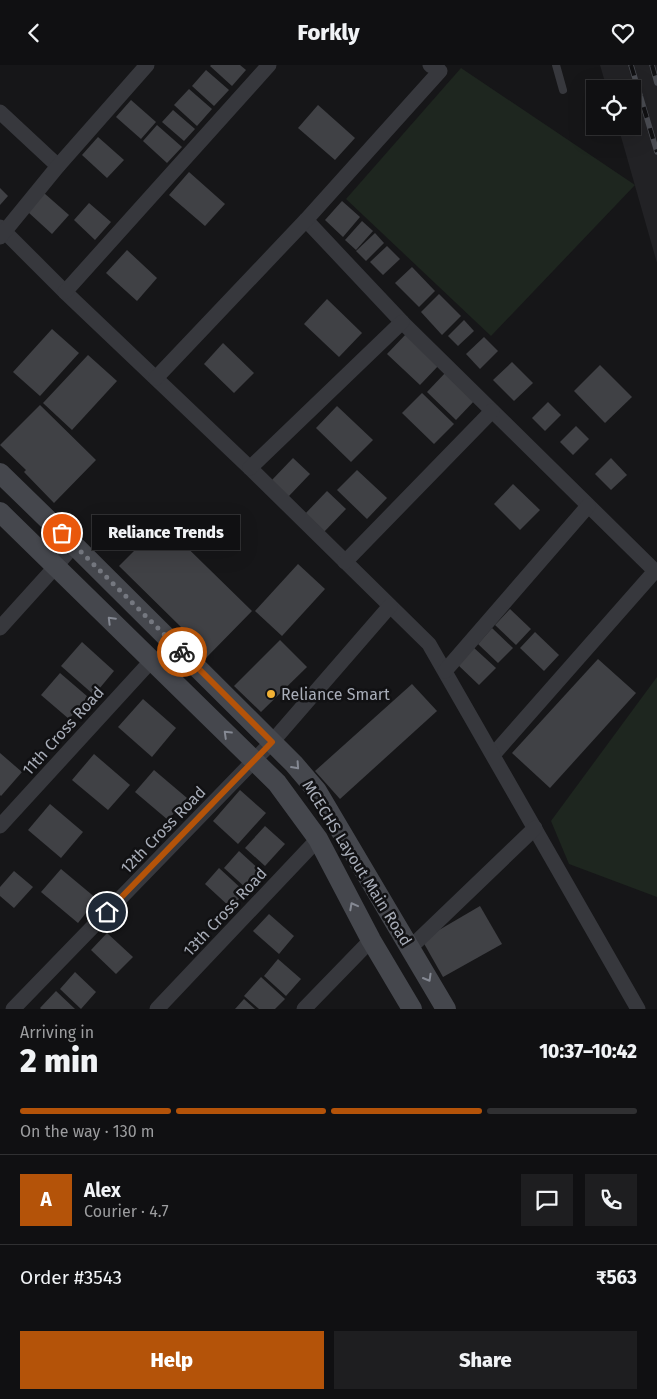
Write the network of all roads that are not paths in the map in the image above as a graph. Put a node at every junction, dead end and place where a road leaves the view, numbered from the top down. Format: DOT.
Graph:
graph roads {
  1 [pos="147,65"];
  2 [pos="269,65"];
  3 [pos="430,65"];
  4 [pos="556,65"];
  5 [pos="563,90"];
  6 [pos="0,112"];
  7 [pos="58,166"];
  8 [pos="306,220"];
  9 [pos="2,232"];
  10 [pos="65,292"];
  11 [pos="402,322"];
  12 [pos="156,378"];
  13 [pos="492,411"];
  14 [pos="250,468"];
  15 [pos="0,473"];
  16 [pos="588,505"];
  17 [pos="0,512"];
  18 [pos="74,545"];
  19 [pos="345,562"];
  20 [pos="56,566"];
  21 [pos="390,606"];
  22 [pos="0,628"];
  23 [pos="152,660"];
  24 [pos="445,671"];
  25 [pos="272,742"];
  26 [pos="493,755"];
  27 [pos="255,761"];
  28 [pos="0,826"];
  29 [pos="535,829"];
  30 [pos="318,839"];
  31 [pos="371,940"];
  32 [pos="410,948"];
  33 [pos="13,1009"];
  34 [pos="157,1009"];
  35 [pos="304,1009"];
  36 [pos="412,1009"];
  37 [pos="446,1009"];
  38 [pos="638,1009"];
  1 -- 7 [label="street"];
  2 -- 10 [label="street"];
  3 -- 8 [label="street"];
  4 -- 5 [label="lane"];
  6 -- 7 [label="street"];
  7 -- 9 [label="street"];
  8 -- 11 [label="street"];
  8 -- 12 [label="street"];
  9 -- 10 [label="street"];
  10 -- 12 [label="street"];
  11 -- 13 [label="street"];
  11 -- 14 [label="street"];
  12 -- 14 [label="street"];
  13 -- 16 [label="street"];
  13 -- 19 [label="street"];
  14 -- 19 [label="street"];
  15 -- 18 [label="main road, MCECHS Layout Main Road"];
  16 -- 24 [label="street"];
  16 -- 26 [label="street"];
  17 -- 20 [label="main road, MCECHS Layout Main Road"];
  18 -- 20 [label="street"];
  18 -- 25 [label="main road, MCECHS Layout Main Road"];
  19 -- 21 [label="street"];
  20 -- 22 [label="street"];
  23 -- 20 [label="main road, MCECHS Layout Main Road, one-way"];
  21 -- 24 [label="street"];
  21 -- 25 [label="street, 12th Cross Road"];
  27 -- 23 [label="main road, MCECHS Layout Main Road, one-way"];
  23 -- 28 [label="street, 11th Cross Road"];
  24 -- 26 [label="street"];
  25 -- 27 [label="street, 12th Cross Road"];
  25 -- 32 [label="main road, MCECHS Layout Main Road, one-way"];
  26 -- 29 [label="street"];
  27 -- 30 [label="main road, MCECHS Layout Main Road"];
  27 -- 33 [label="street, 12th Cross Road"];
  29 -- 32 [label="street"];
  29 -- 38 [label="street"];
  31 -- 30 [label="main road, MCECHS Layout Main Road, one-way"];
  30 -- 34 [label="street, 13th Cross Road"];
  31 -- 35 [label="street"];
  31 -- 36 [label="main road, MCECHS Layout Main Road"];
  32 -- 37 [label="main road, MCECHS Layout Main Road, one-way"];
}
